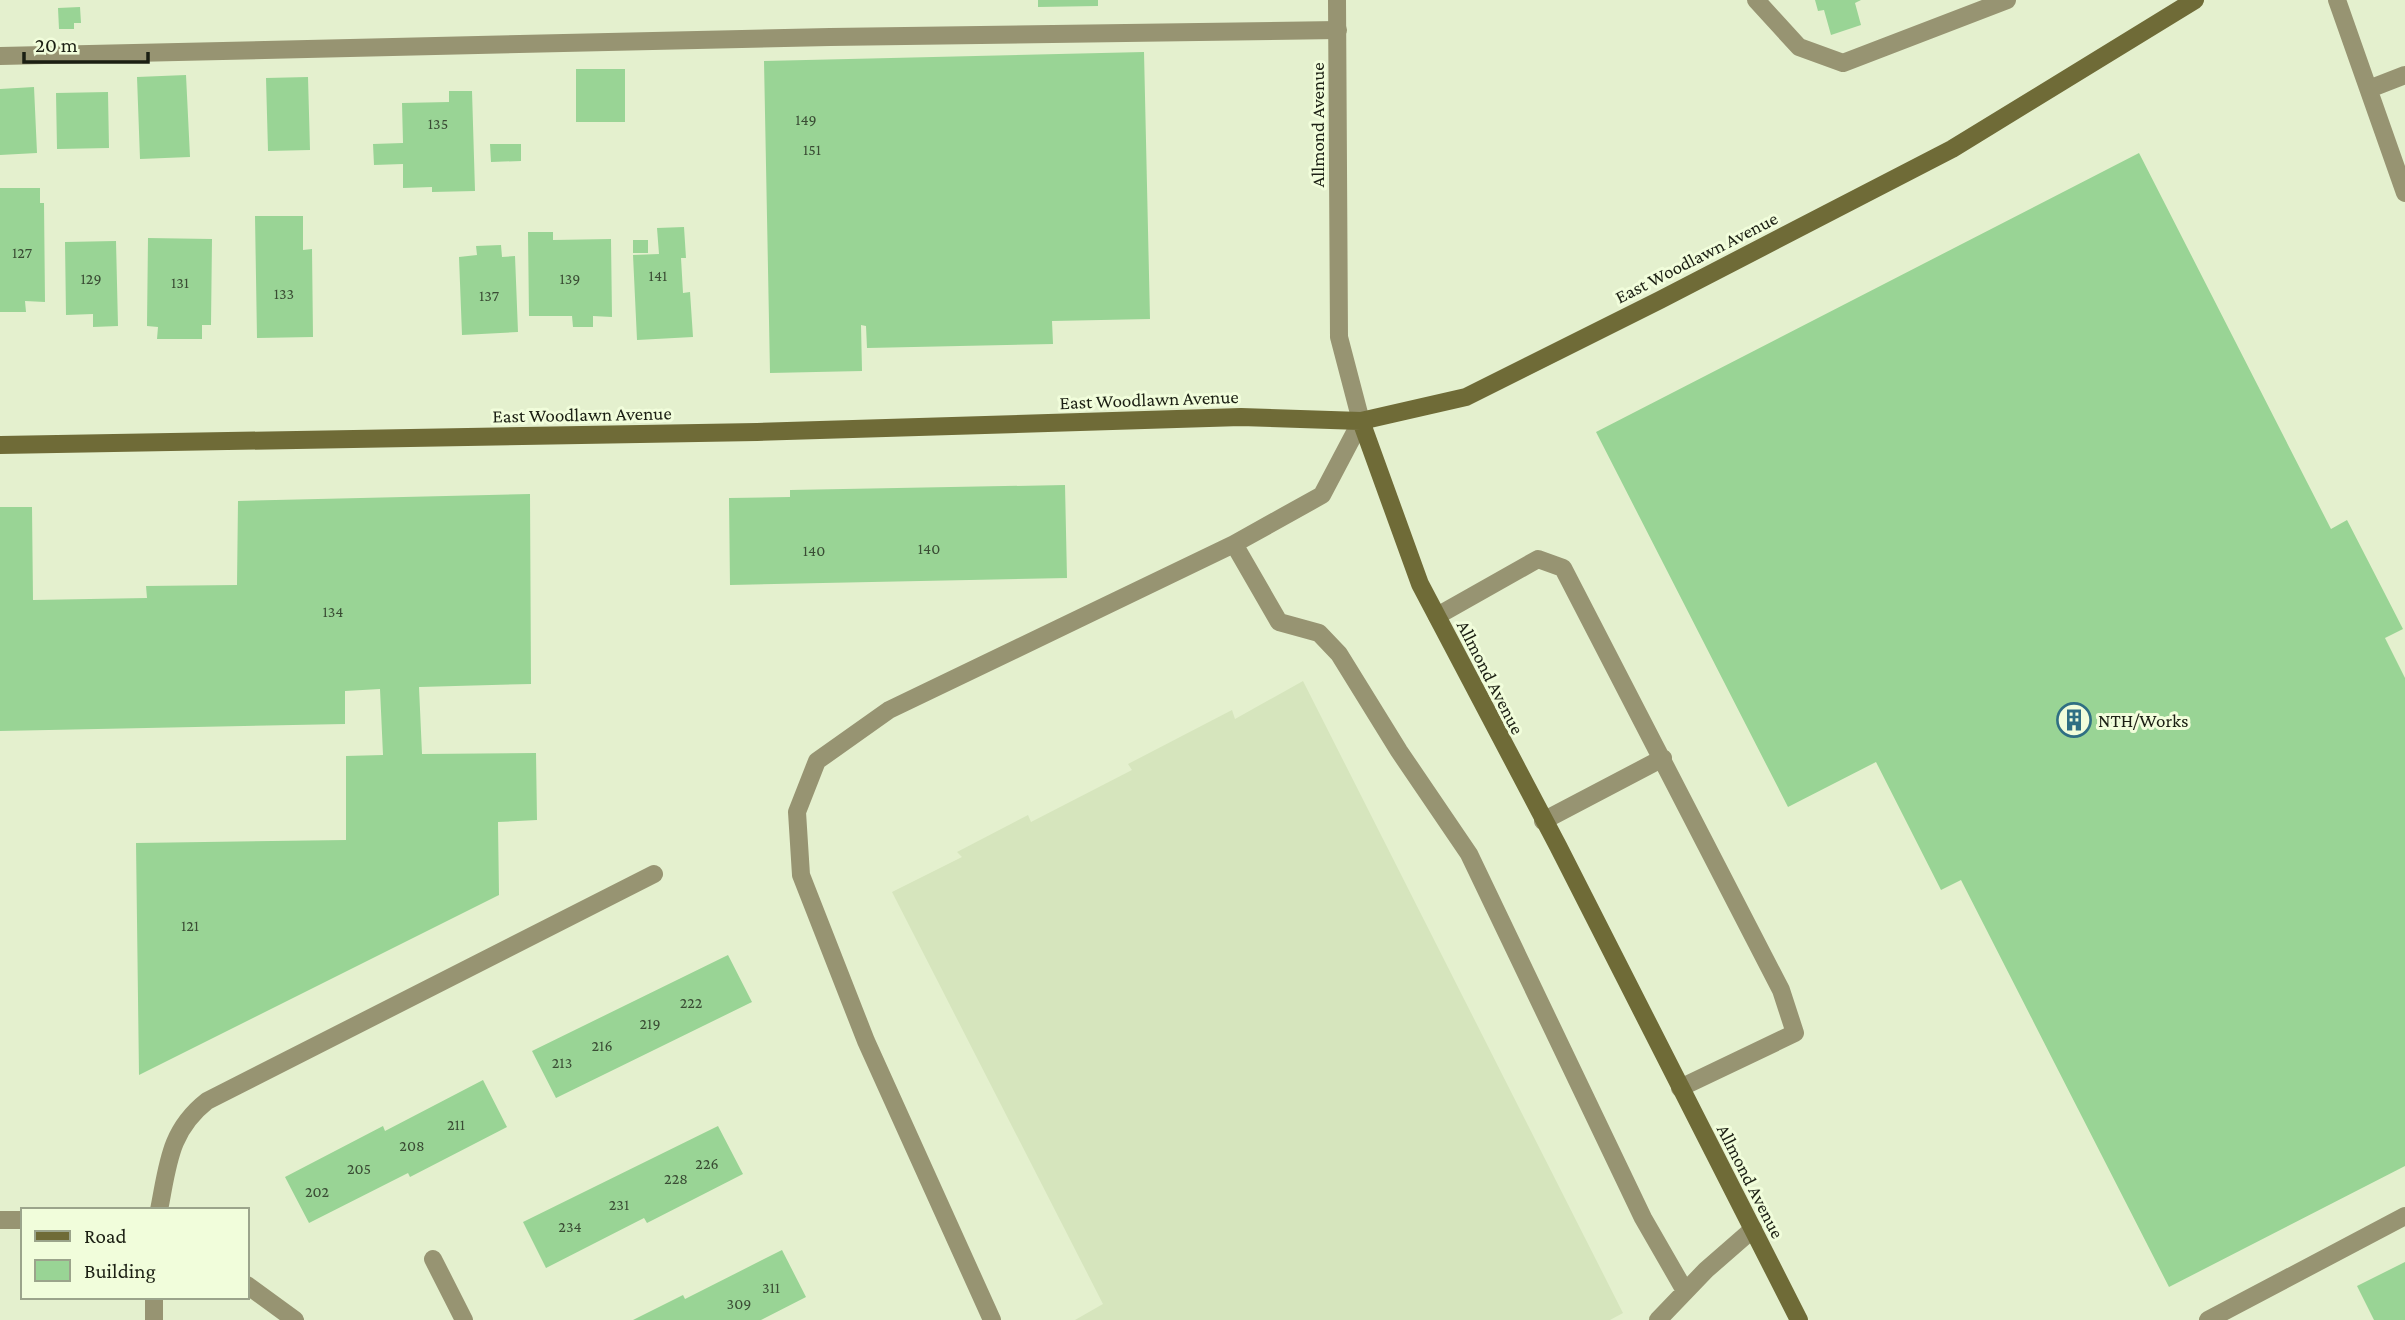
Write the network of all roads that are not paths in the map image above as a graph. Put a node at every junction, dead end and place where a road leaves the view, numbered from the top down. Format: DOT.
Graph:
graph roads {
  1 [pos="1338,0"];
  2 [pos="1756,0"];
  3 [pos="2007,0"];
  4 [pos="2195,0"];
  5 [pos="2337,0"];
  6 [pos="1338,30"];
  7 [pos="0,56"];
  8 [pos="2405,75"];
  9 [pos="2369,89"];
  10 [pos="2405,193"];
  11 [pos="1361,421"];
  12 [pos="0,444"];
  13 [pos="1234,544"];
  14 [pos="1437,616"];
  15 [pos="1662,758"];
  16 [pos="1543,821"];
  17 [pos="654,874"];
  18 [pos="1680,1088"];
  19 [pos="159,1208"];
  20 [pos="2405,1216"];
  21 [pos="0,1220"];
  22 [pos="21,1220"];
  23 [pos="1753,1230"];
  24 [pos="433,1259"];
  25 [pos="248,1286"];
  26 [pos="1685,1292"];
  27 [pos="154,1299"];
  28 [pos="154,1320"];
  29 [pos="295,1320"];
  30 [pos="464,1320"];
  31 [pos="992,1320"];
  32 [pos="1658,1320"];
  33 [pos="1799,1320"];
  34 [pos="2208,1320"];
  1 -- 6 [label="street, Allmond Avenue"];
  2 -- 3 [label="street"];
  4 -- 11 [label="main road, East Woodlawn Avenue"];
  5 -- 9 [label="street"];
  6 -- 7 [label="street"];
  6 -- 11 [label="street, Allmond Avenue"];
  8 -- 9 [label="street"];
  9 -- 10 [label="street"];
  11 -- 12 [label="main road, East Woodlawn Avenue"];
  11 -- 13 [label="street"];
  11 -- 14 [label="main road, Allmond Avenue"];
  13 -- 26 [label="street"];
  13 -- 31 [label="street"];
  14 -- 15 [label="street"];
  14 -- 16 [label="main road, Allmond Avenue"];
  15 -- 16 [label="street"];
  15 -- 18 [label="street"];
  16 -- 18 [label="main road, Allmond Avenue"];
  17 -- 19 [label="street"];
  18 -- 23 [label="main road, Allmond Avenue"];
  20 -- 34 [label="street"];
  21 -- 22 [label="street"];
  23 -- 26 [label="street"];
  23 -- 33 [label="main road, Allmond Avenue"];
  24 -- 30 [label="street"];
  25 -- 29 [label="street"];
  26 -- 32 [label="street"];
  27 -- 28 [label="street"];
}
